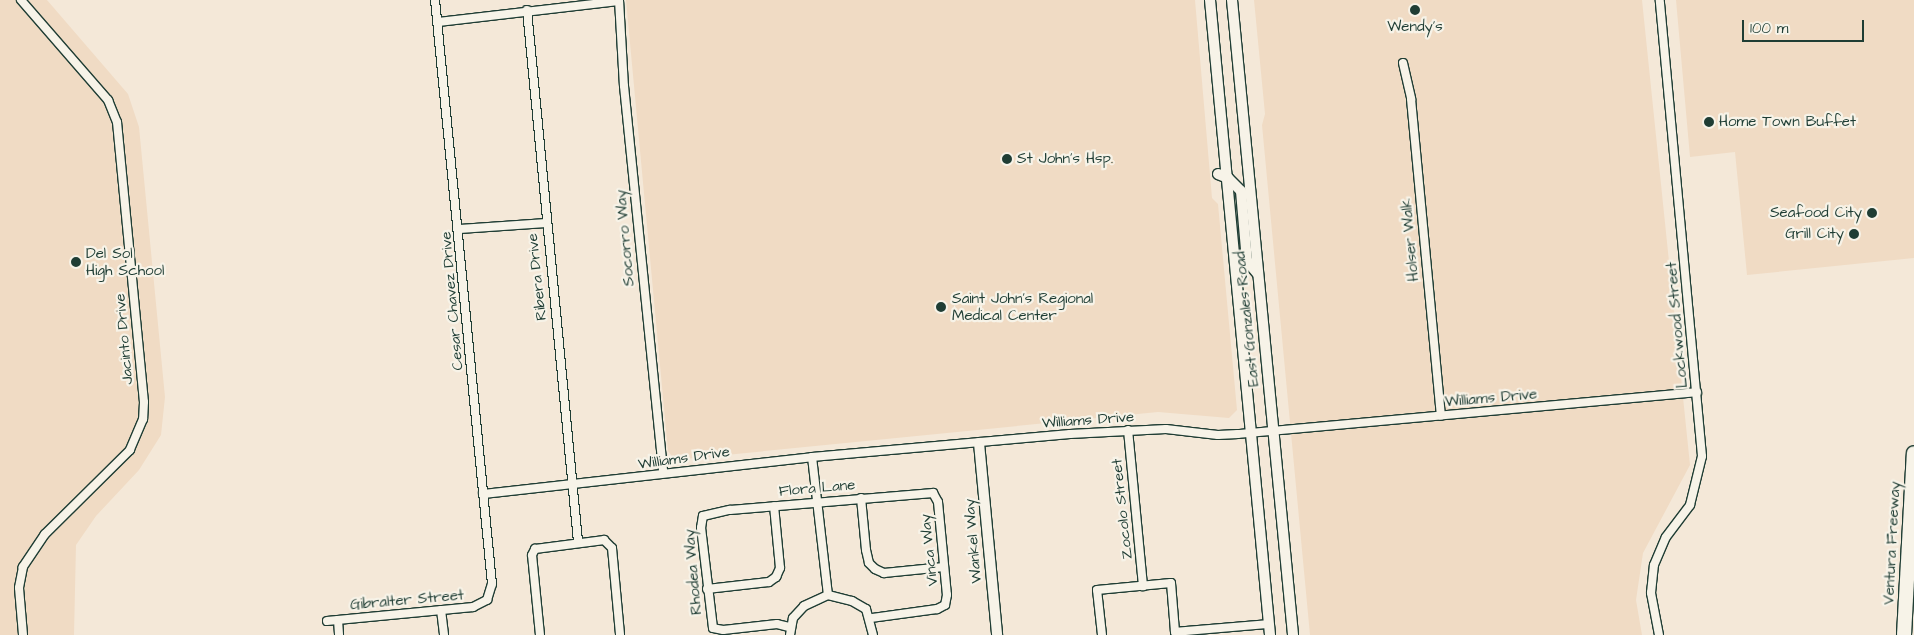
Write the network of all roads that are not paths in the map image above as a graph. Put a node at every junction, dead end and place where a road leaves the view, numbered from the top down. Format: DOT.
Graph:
graph roads {
  1 [pos="20,0"];
  2 [pos="436,0"];
  3 [pos="619,0"];
  4 [pos="1210,0"];
  5 [pos="1232,0"];
  6 [pos="1660,0"];
  7 [pos="527,10"];
  8 [pos="438,22"];
  9 [pos="1403,62"];
  10 [pos="1218,174"];
  11 [pos="1228,178"];
  12 [pos="546,223"];
  13 [pos="460,229"];
  14 [pos="1257,274"];
  15 [pos="1697,392"];
  16 [pos="1441,416"];
  17 [pos="1128,430"];
  18 [pos="1273,431"];
  19 [pos="1251,433"];
  20 [pos="979,443"];
  21 [pos="1914,453"];
  22 [pos="812,457"];
  23 [pos="663,473"];
  24 [pos="571,485"];
  25 [pos="483,494"];
  26 [pos="934,496"];
  27 [pos="861,498"];
  28 [pos="817,502"];
  29 [pos="774,506"];
  30 [pos="703,517"];
  31 [pos="578,542"];
  32 [pos="944,567"];
  33 [pos="1143,586"];
  34 [pos="707,588"];
  35 [pos="828,595"];
  36 [pos="487,600"];
  37 [pos="441,610"];
  38 [pos="870,618"];
  39 [pos="338,620"];
  40 [pos="327,621"];
  41 [pos="1269,624"];
  42 [pos="751,631"];
  43 [pos="789,631"];
  44 [pos="23,635"];
  45 [pos="339,635"];
  46 [pos="444,635"];
  47 [pos="540,635"];
  48 [pos="620,635"];
  49 [pos="873,635"];
  50 [pos="997,635"];
  51 [pos="1102,635"];
  52 [pos="1270,635"];
  53 [pos="1293,635"];
  54 [pos="1659,635"];
  55 [pos="1904,635"];
  1 -- 44 [label="street, Jacinto Drive"];
  2 -- 8 [label="street, Cesar Chavez Drive"];
  3 -- 7 [label="street"];
  3 -- 23 [label="street, Socorro Way"];
  4 -- 11 [label="main road, East Gonzales Road"];
  5 -- 14 [label="main road, East Gonzales Road"];
  6 -- 15 [label="street, Lockwood Street"];
  7 -- 8 [label="street"];
  7 -- 12 [label="street, Ribera Drive"];
  8 -- 13 [label="street, Cesar Chavez Drive"];
  9 -- 16 [label="street, Holser Walk"];
  10 -- 11 [label="main road"];
  11 -- 14 [label="main road"];
  11 -- 19 [label="main road, East Gonzales Road"];
  12 -- 13 [label="street"];
  12 -- 24 [label="street, Ribera Drive"];
  13 -- 25 [label="street, Cesar Chavez Drive"];
  14 -- 18 [label="main road, East Gonzales Road"];
  15 -- 16 [label="street, Williams Drive"];
  15 -- 54 [label="street, Lockwood Street"];
  16 -- 18 [label="street, Williams Drive"];
  17 -- 19 [label="street, Williams Drive"];
  17 -- 20 [label="street, Williams Drive"];
  17 -- 33 [label="street, Zocolo Street"];
  18 -- 19 [label="street, Williams Drive"];
  18 -- 53 [label="main road, East Gonzales Road"];
  19 -- 41 [label="main road, East Gonzales Road"];
  20 -- 22 [label="street, Williams Drive"];
  20 -- 50 [label="main road, Wankel Way"];
  21 -- 55 [label="highway, Ventura Freeway"];
  22 -- 23 [label="street, Williams Drive"];
  22 -- 28 [label="street"];
  23 -- 24 [label="street, Williams Drive"];
  24 -- 25 [label="street, Williams Drive"];
  24 -- 31 [label="street, Ribera Drive"];
  25 -- 36 [label="street, Cesar Chavez Drive"];
  26 -- 27 [label="street, Flora Lane"];
  26 -- 32 [label="street, Vinca Way"];
  27 -- 28 [label="street, Flora Lane"];
  27 -- 32 [label="street"];
  28 -- 29 [label="street, Flora Lane"];
  28 -- 35 [label="street"];
  29 -- 30 [label="street, Flora Lane"];
  29 -- 34 [label="street"];
  30 -- 34 [label="street, Rhodea Way"];
  31 -- 47 [label="street"];
  31 -- 48 [label="street"];
  32 -- 38 [label="street, Vinca Way"];
  33 -- 41 [label="street"];
  33 -- 51 [label="street"];
  34 -- 42 [label="street, Rhodea Way"];
  35 -- 38 [label="street"];
  35 -- 43 [label="street"];
  36 -- 37 [label="street, Gibralter Street"];
  37 -- 39 [label="street, Gibralter Street"];
  37 -- 46 [label="street"];
  38 -- 49 [label="street"];
  39 -- 40 [label="street, Gibralter Street"];
  39 -- 45 [label="street"];
  41 -- 52 [label="main road, East Gonzales Road"];
  42 -- 43 [label="street"];
}
